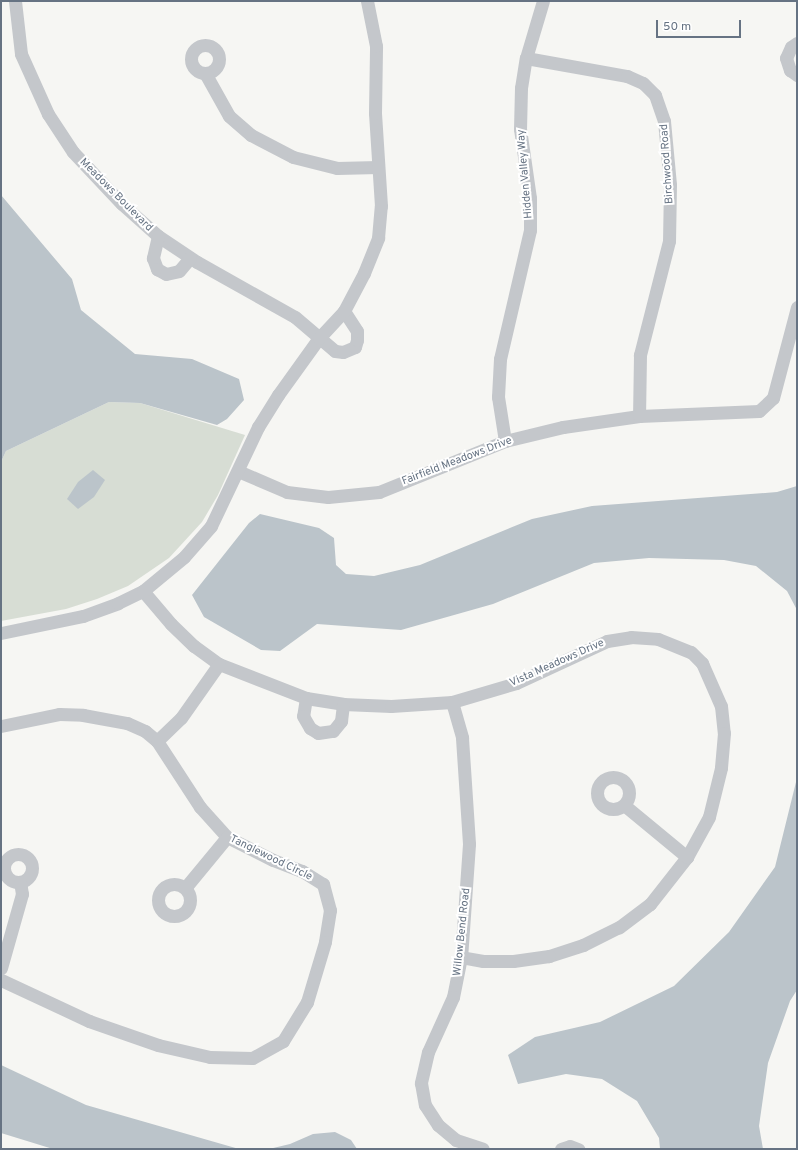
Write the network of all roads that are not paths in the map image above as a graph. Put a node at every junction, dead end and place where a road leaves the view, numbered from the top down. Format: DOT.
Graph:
graph roads {
  1 [pos="16,1"];
  2 [pos="367,1"];
  3 [pos="543,1"];
  4 [pos="797,43"];
  5 [pos="526,58"];
  6 [pos="205,73"];
  7 [pos="797,75"];
  8 [pos="378,167"];
  9 [pos="158,236"];
  10 [pos="190,258"];
  11 [pos="797,307"];
  12 [pos="344,311"];
  13 [pos="319,338"];
  14 [pos="639,416"];
  15 [pos="505,441"];
  16 [pos="238,471"];
  17 [pos="143,591"];
  18 [pos="1,633"];
  19 [pos="219,664"];
  20 [pos="306,698"];
  21 [pos="452,702"];
  22 [pos="343,704"];
  23 [pos="1,726"];
  24 [pos="157,741"];
  25 [pos="624,806"];
  26 [pos="227,837"];
  27 [pos="687,857"];
  28 [pos="20,882"];
  29 [pos="184,888"];
  30 [pos="461,957"];
  31 [pos="1,968"];
  32 [pos="1,980"];
  33 [pos="483,1149"];
  34 [pos="561,1149"];
  35 [pos="578,1149"];
  1 -- 9 [label="street, Meadows Boulevard"];
  2 -- 8 [label="street"];
  3 -- 5 [label="street, Hidden Valley Way"];
  4 -- 7 [label="street"];
  5 -- 14 [label="street, Birchwood Road"];
  5 -- 15 [label="street, Hidden Valley Way"];
  6 -- 8 [label="street"];
  8 -- 12 [label="street"];
  9 -- 10 [label="street, Meadows Boulevard"];
  9 -- 10 [label="street"];
  10 -- 13 [label="street, Meadows Boulevard"];
  11 -- 14 [label="street, Fairfield Meadows Drive"];
  12 -- 13 [label="street"];
  12 -- 13 [label="street, Meadows Boulevard"];
  13 -- 16 [label="street"];
  14 -- 15 [label="street, Fairfield Meadows Drive"];
  15 -- 16 [label="street, Fairfield Meadows Drive"];
  16 -- 17 [label="street"];
  17 -- 18 [label="street"];
  17 -- 19 [label="street, Vista Meadows Drive"];
  19 -- 20 [label="street, Vista Meadows Drive"];
  19 -- 24 [label="street"];
  20 -- 22 [label="street, Vista Meadows Drive"];
  20 -- 22 [label="street"];
  21 -- 22 [label="street, Vista Meadows Drive"];
  21 -- 27 [label="street, Vista Meadows Drive"];
  21 -- 30 [label="street, Willow Bend Road"];
  23 -- 24 [label="street, Tanglewood Circle"];
  24 -- 26 [label="street, Tanglewood Circle"];
  25 -- 27 [label="street"];
  26 -- 29 [label="street"];
  26 -- 32 [label="street, Tanglewood Circle"];
  27 -- 30 [label="street, Vista Meadows Drive"];
  28 -- 31 [label="street"];
  30 -- 33 [label="street, Willow Bend Road"];
  34 -- 35 [label="street"];
}
